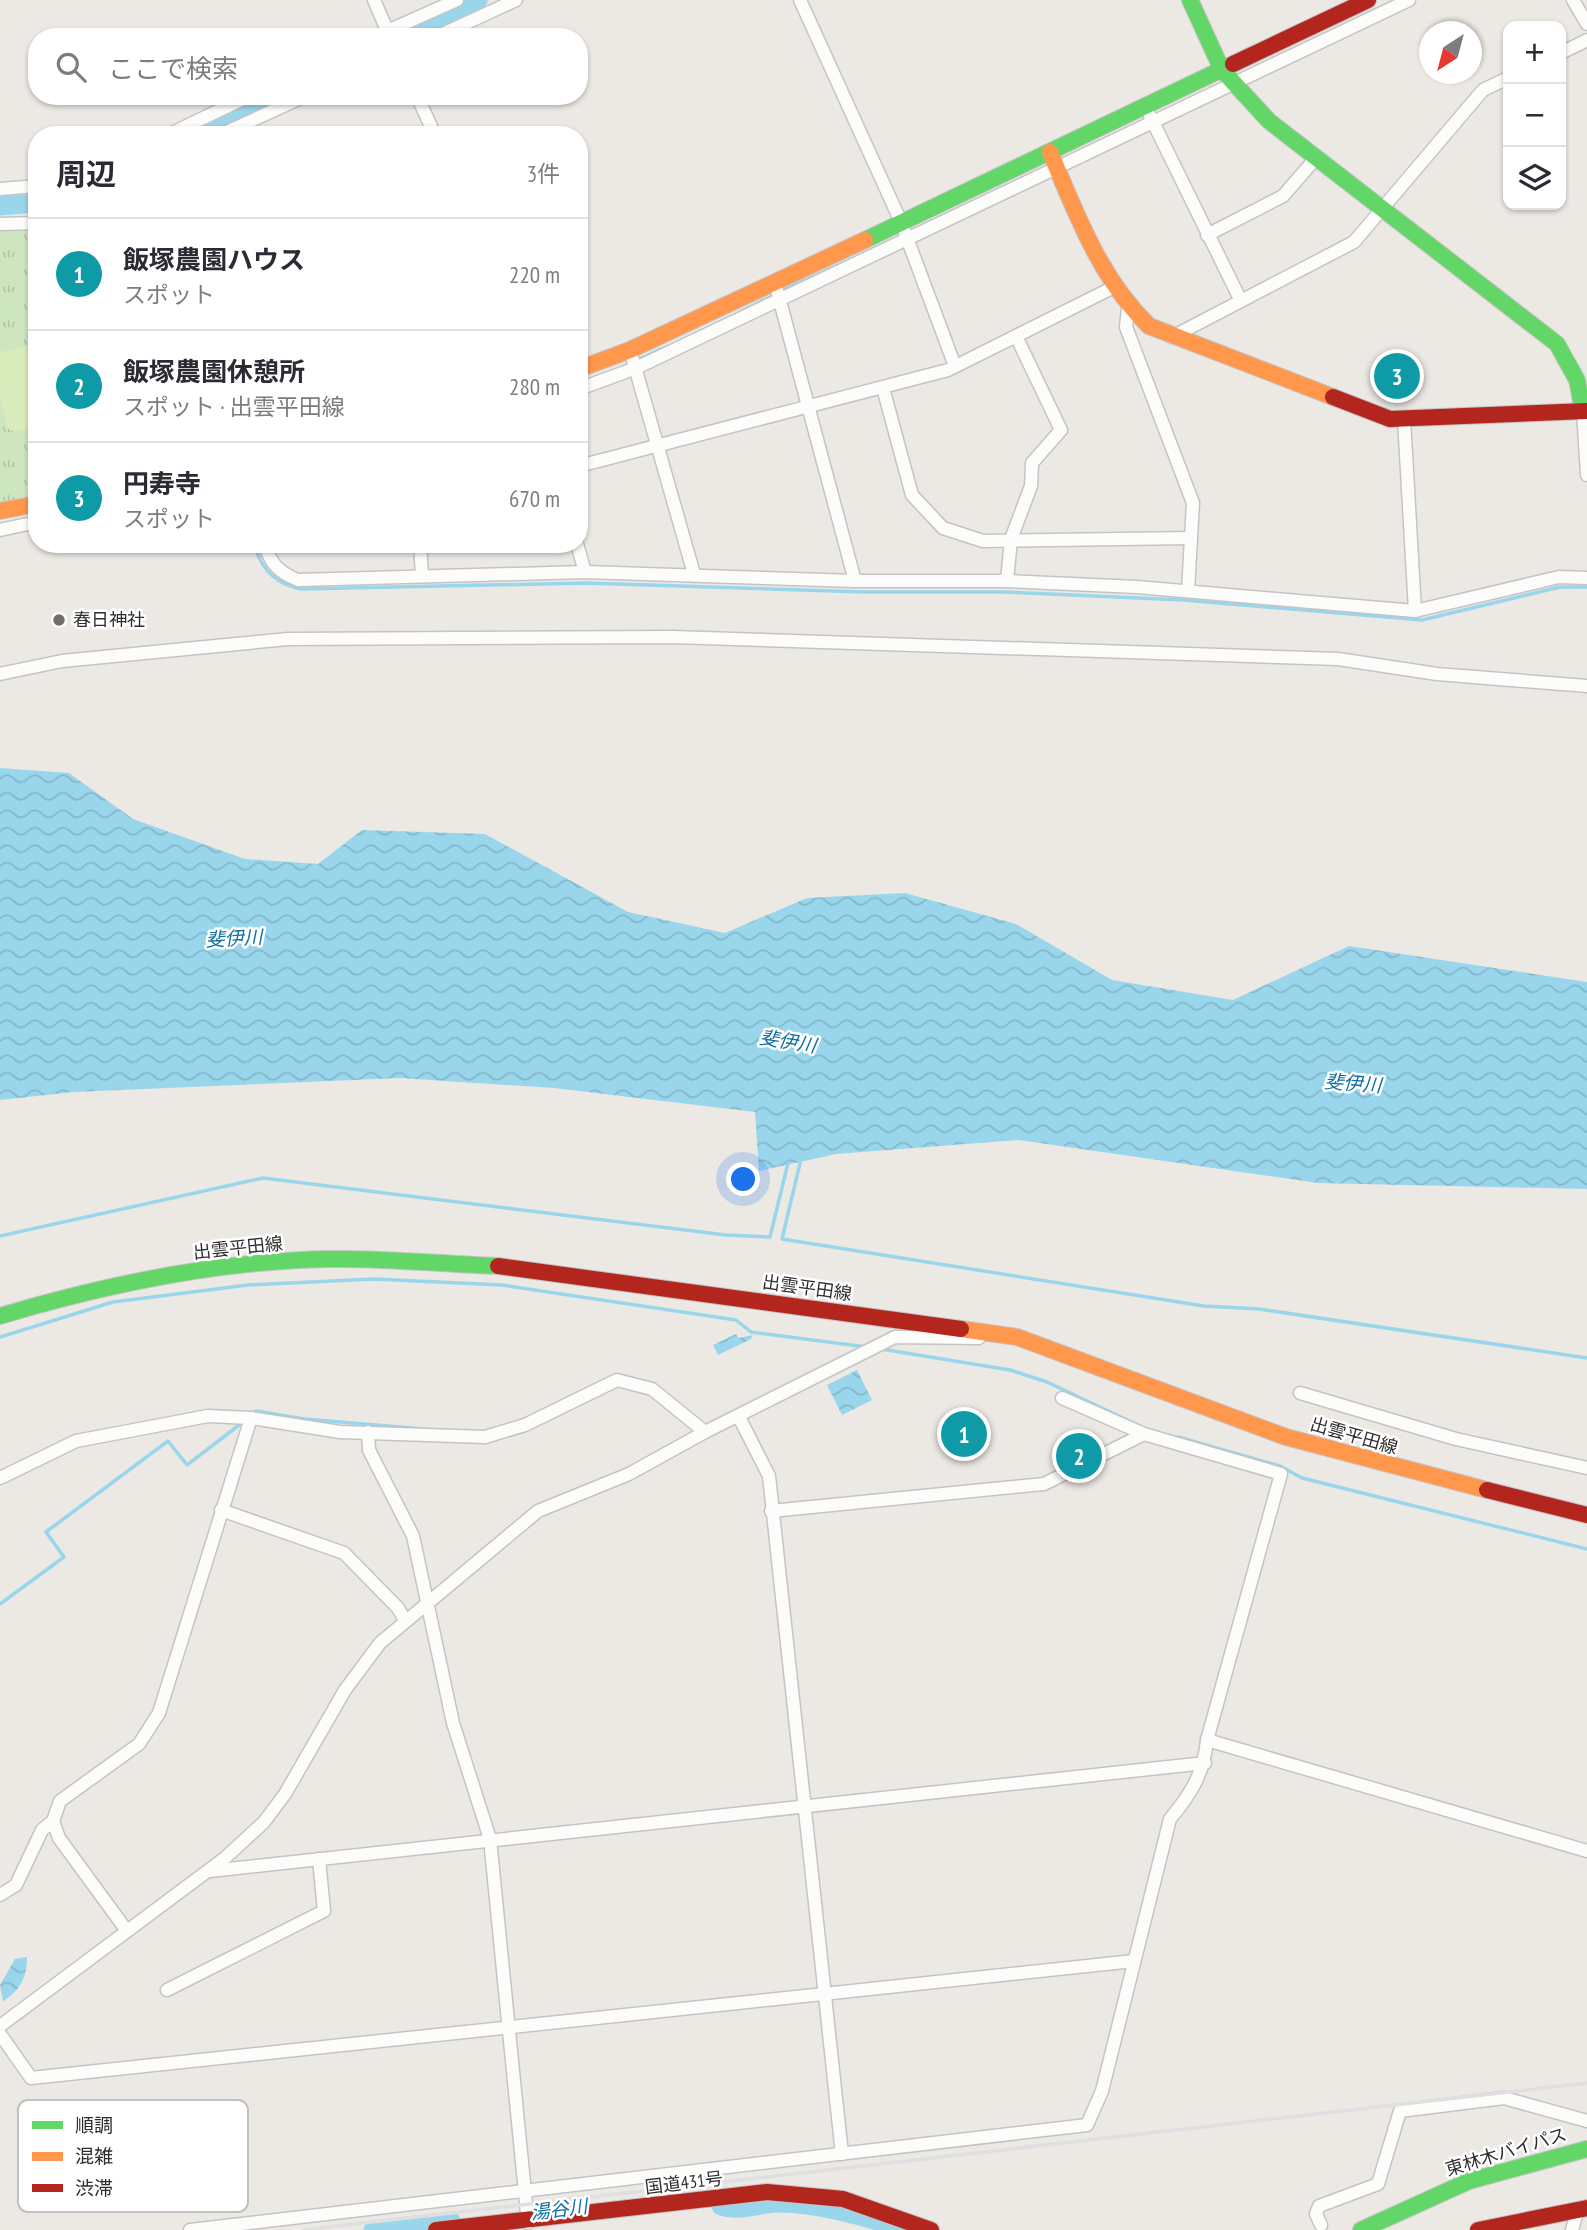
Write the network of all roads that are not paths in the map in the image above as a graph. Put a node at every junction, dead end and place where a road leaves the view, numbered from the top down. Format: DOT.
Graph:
graph roads {
  1 [pos="373,0"];
  2 [pos="457,0"];
  3 [pos="516,0"];
  4 [pos="800,0"];
  5 [pos="1190,0"];
  6 [pos="1368,0"];
  7 [pos="1573,0"];
  8 [pos="1406,1"];
  9 [pos="1381,6"];
  10 [pos="1587,24"];
  11 [pos="386,28"];
  12 [pos="401,28"];
  13 [pos="455,28"];
  14 [pos="1286,39"];
  15 [pos="1587,40"];
  16 [pos="1566,50"];
  17 [pos="1293,54"];
  18 [pos="1222,70"];
  19 [pos="1503,80"];
  20 [pos="1234,83"];
  21 [pos="1199,90"];
  22 [pos="231,105"];
  23 [pos="285,105"];
  24 [pos="421,105"];
  25 [pos="1145,106"];
  26 [pos="1153,122"];
  27 [pos="187,126"];
  28 [pos="240,126"];
  29 [pos="431,126"];
  30 [pos="1316,158"];
  31 [pos="1054,160"];
  32 [pos="28,187"];
  33 [pos="0,189"];
  34 [pos="1381,208"];
  35 [pos="901,222"];
  36 [pos="28,223"];
  37 [pos="0,224"];
  38 [pos="1207,235"];
  39 [pos="907,239"];
  40 [pos="1112,288"];
  41 [pos="778,291"];
  42 [pos="1241,301"];
  43 [pos="1128,309"];
  44 [pos="1016,336"];
  45 [pos="1172,337"];
  46 [pos="631,350"];
  47 [pos="588,366"];
  48 [pos="955,366"];
  49 [pos="636,368"];
  50 [pos="588,386"];
  51 [pos="883,387"];
  52 [pos="809,405"];
  53 [pos="1585,411"];
  54 [pos="1404,419"];
  55 [pos="657,446"];
  56 [pos="588,464"];
  57 [pos="1587,475"];
  58 [pos="28,509"];
  59 [pos="0,511"];
  60 [pos="28,524"];
  61 [pos="0,530"];
  62 [pos="1191,538"];
  63 [pos="1011,539"];
  64 [pos="267,553"];
  65 [pos="421,553"];
  66 [pos="580,553"];
  67 [pos="585,572"];
  68 [pos="694,574"];
  69 [pos="422,576"];
  70 [pos="1587,578"];
  71 [pos="855,581"];
  72 [pos="1007,581"];
  73 [pos="1188,591"];
  74 [pos="1415,611"];
  75 [pos="0,674"];
  76 [pos="1587,686"];
  77 [pos="0,1316"];
  78 [pos="1017,1337"];
  79 [pos="1300,1394"];
  80 [pos="1062,1398"];
  81 [pos="739,1417"];
  82 [pos="251,1418"];
  83 [pos="368,1432"];
  84 [pos="705,1432"];
  85 [pos="1144,1434"];
  86 [pos="1587,1468"];
  87 [pos="0,1478"];
  88 [pos="221,1510"];
  89 [pos="771,1511"];
  90 [pos="1587,1515"];
  91 [pos="428,1603"];
  92 [pos="405,1620"];
  93 [pos="1208,1740"];
  94 [pos="1205,1763"];
  95 [pos="804,1808"];
  96 [pos="53,1821"];
  97 [pos="489,1839"];
  98 [pos="1587,1851"];
  99 [pos="319,1859"];
  100 [pos="207,1872"];
  101 [pos="0,1895"];
  102 [pos="127,1931"];
  103 [pos="1134,1961"];
  104 [pos="167,1990"];
  105 [pos="824,1993"];
  106 [pos="0,2026"];
  107 [pos="509,2029"];
  108 [pos="0,2034"];
  109 [pos="1587,2121"];
  110 [pos="1587,2149"];
  111 [pos="842,2154"];
  112 [pos="525,2190"];
  113 [pos="1583,2209"];
  114 [pos="1321,2225"];
  115 [pos="528,2226"];
  116 [pos="190,2230"];
  117 [pos="436,2230"];
  118 [pos="932,2230"];
  119 [pos="1362,2230"];
  120 [pos="1478,2230"];
  121 [pos="1572,2230"];
  1 -- 11 [label="street"];
  2 -- 12 [label="street"];
  3 -- 13 [label="street"];
  4 -- 35 [label="street"];
  5 -- 18 [label="main road"];
  6 -- 14 [label="main road"];
  7 -- 10 [label="street"];
  8 -- 9 [label="street"];
  9 -- 17 [label="street"];
  14 -- 17 [label="street"];
  14 -- 18 [label="main road"];
  15 -- 16 [label="street"];
  17 -- 20 [label="street"];
  18 -- 20 [label="main road"];
  18 -- 21 [label="main road"];
  19 -- 34 [label="street"];
  20 -- 21 [label="street"];
  20 -- 30 [label="main road"];
  21 -- 25 [label="main road"];
  21 -- 26 [label="street"];
  22 -- 27 [label="street"];
  23 -- 28 [label="street"];
  24 -- 29 [label="street"];
  25 -- 26 [label="street"];
  25 -- 31 [label="main road"];
  26 -- 31 [label="street"];
  26 -- 38 [label="street"];
  30 -- 34 [label="main road"];
  30 -- 38 [label="street"];
  31 -- 35 [label="main road"];
  31 -- 39 [label="street"];
  31 -- 40 [label="main road"];
  32 -- 33 [label="street"];
  34 -- 42 [label="street"];
  34 -- 53 [label="main road"];
  35 -- 39 [label="street"];
  35 -- 41 [label="main road"];
  36 -- 37 [label="street"];
  38 -- 42 [label="street"];
  39 -- 41 [label="street"];
  39 -- 48 [label="street"];
  40 -- 43 [label="main road"];
  40 -- 44 [label="street"];
  41 -- 46 [label="main road"];
  41 -- 49 [label="street"];
  41 -- 52 [label="street"];
  42 -- 45 [label="street"];
  43 -- 45 [label="main road"];
  43 -- 62 [label="street"];
  44 -- 48 [label="street"];
  44 -- 63 [label="street"];
  45 -- 54 [label="main road"];
  46 -- 47 [label="main road"];
  46 -- 49 [label="street"];
  48 -- 51 [label="street"];
  49 -- 50 [label="street"];
  49 -- 55 [label="street"];
  51 -- 52 [label="street"];
  51 -- 63 [label="street"];
  52 -- 55 [label="street"];
  52 -- 71 [label="street"];
  53 -- 54 [label="main road"];
  53 -- 57 [label="street"];
  54 -- 74 [label="street"];
  55 -- 56 [label="street"];
  55 -- 68 [label="street"];
  58 -- 59 [label="main road"];
  60 -- 61 [label="street"];
  62 -- 63 [label="street"];
  62 -- 73 [label="street"];
  63 -- 72 [label="street"];
  64 -- 69 [label="street"];
  65 -- 69 [label="street"];
  66 -- 67 [label="street"];
  67 -- 68 [label="street"];
  67 -- 69 [label="street"];
  68 -- 71 [label="street"];
  70 -- 74 [label="street"];
  71 -- 72 [label="street"];
  72 -- 73 [label="street"];
  73 -- 74 [label="street"];
  75 -- 76 [label="street"];
  77 -- 78 [label="main road, 出雲平田線"];
  78 -- 81 [label="street"];
  78 -- 90 [label="main road, 出雲平田線"];
  79 -- 86 [label="street"];
  80 -- 85 [label="street"];
  81 -- 84 [label="street"];
  81 -- 89 [label="street"];
  82 -- 83 [label="street"];
  82 -- 87 [label="street"];
  82 -- 88 [label="street"];
  83 -- 84 [label="street"];
  83 -- 91 [label="street"];
  84 -- 91 [label="street"];
  85 -- 89 [label="street"];
  85 -- 93 [label="street"];
  88 -- 92 [label="street"];
  88 -- 96 [label="street"];
  89 -- 95 [label="street"];
  91 -- 92 [label="street"];
  91 -- 97 [label="street"];
  92 -- 100 [label="street"];
  93 -- 94 [label="street"];
  93 -- 98 [label="street"];
  94 -- 95 [label="street"];
  94 -- 103 [label="street"];
  95 -- 97 [label="street"];
  95 -- 105 [label="street"];
  96 -- 101 [label="street"];
  96 -- 102 [label="street"];
  97 -- 99 [label="street"];
  97 -- 107 [label="street"];
  99 -- 100 [label="street"];
  99 -- 104 [label="street"];
  100 -- 102 [label="street"];
  102 -- 106 [label="street"];
  103 -- 105 [label="street"];
  103 -- 111 [label="street"];
  105 -- 107 [label="street"];
  105 -- 111 [label="street"];
  107 -- 108 [label="street"];
  107 -- 112 [label="street"];
  109 -- 114 [label="street"];
  110 -- 119 [label="main road, 東林木バイパス"];
  111 -- 112 [label="street"];
  112 -- 115 [label="street"];
  112 -- 116 [label="street"];
  113 -- 120 [label="main road"];
  113 -- 121 [label="street"];
  115 -- 117 [label="main road, 国道431号"];
  115 -- 118 [label="main road, 国道431号"];
}
